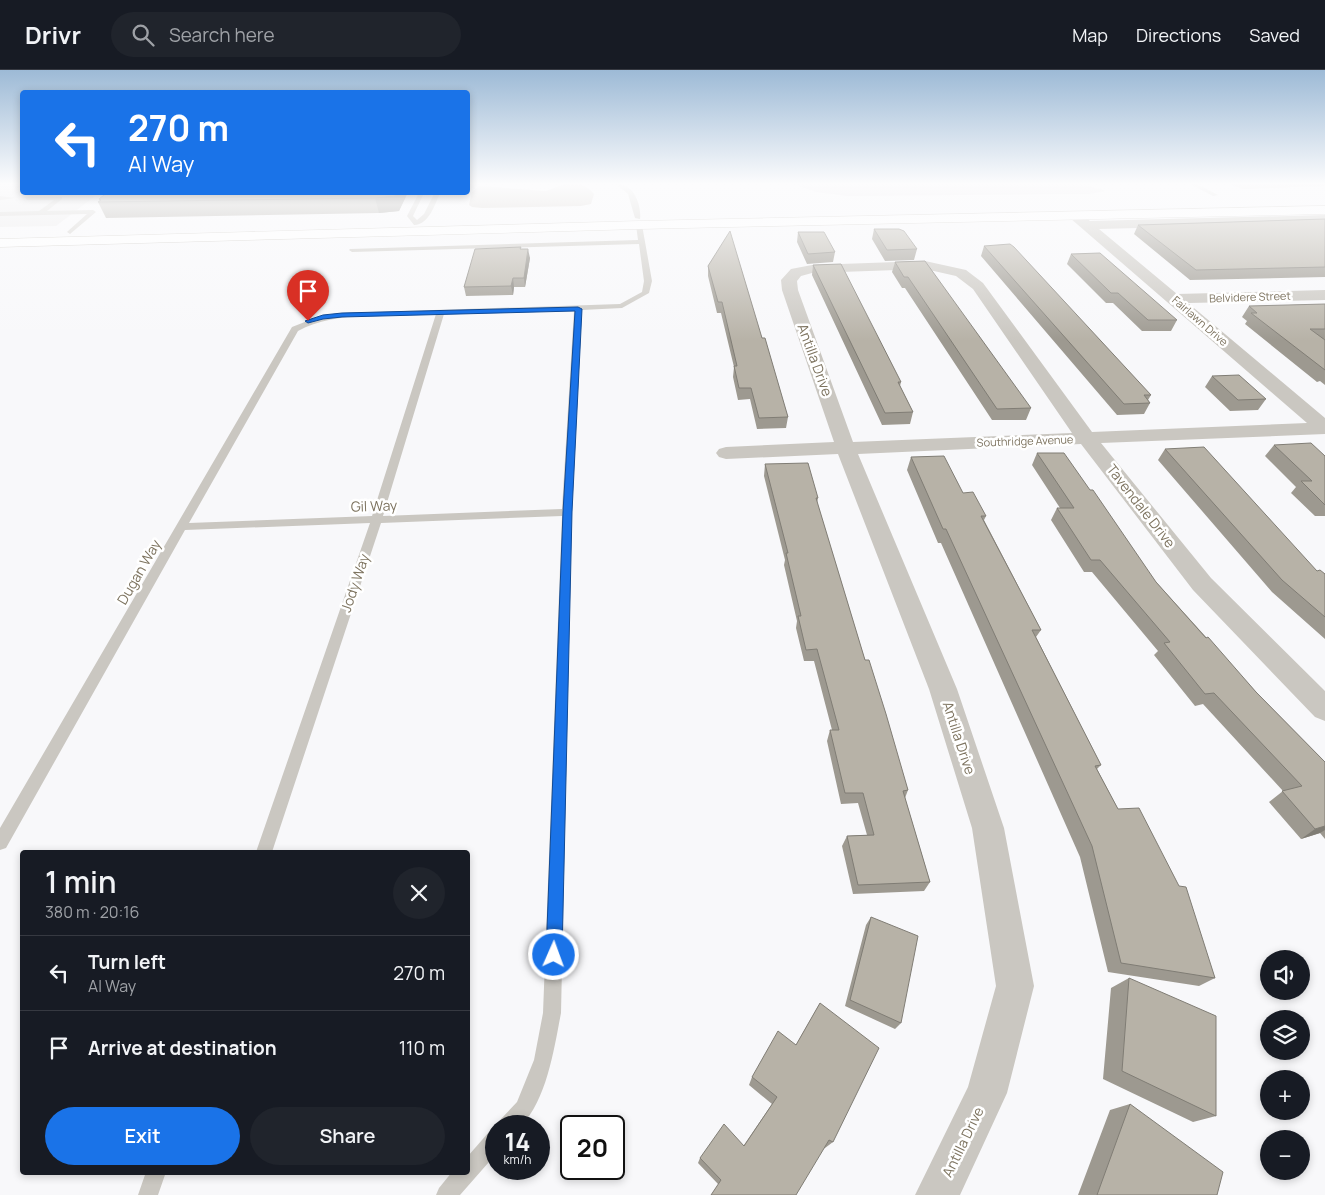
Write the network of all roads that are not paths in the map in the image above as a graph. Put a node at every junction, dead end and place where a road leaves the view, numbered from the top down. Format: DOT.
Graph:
graph roads {
  1 [pos="197,236"];
  2 [pos="640,236"];
  3 [pos="1101,236"];
  4 [pos="641,242"];
  5 [pos="0,243"];
  6 [pos="352,250"];
  7 [pos="978,286"];
  8 [pos="1325,295"];
  9 [pos="1174,299"];
  10 [pos="578,309"];
  11 [pos="441,312"];
  12 [pos="1325,428"];
  13 [pos="1087,439"];
  14 [pos="846,449"];
  15 [pos="726,453"];
  16 [pos="567,512"];
  17 [pos="376,521"];
  18 [pos="182,527"];
  19 [pos="1325,709"];
  20 [pos="0,843"];
  21 [pos="265,850"];
  22 [pos="518,1115"];
  23 [pos="485,1152"];
  24 [pos="470,1169"];
  25 [pos="155,1175"];
  26 [pos="464,1175"];
  27 [pos="148,1195"];
  28 [pos="446,1195"];
  29 [pos="937,1195"];
  1 -- 5 [label="street"];
  2 -- 4 [label="lane"];
  3 -- 9 [label="street, Fairlawn Drive"];
  4 -- 6 [label="lane"];
  4 -- 10 [label="lane"];
  7 -- 13 [label="street, Tavendale Drive"];
  7 -- 14 [label="street, Antilla Drive"];
  8 -- 9 [label="street, Belvidere Street"];
  9 -- 12 [label="street, Fairlawn Drive"];
  10 -- 11 [label="lane"];
  10 -- 16 [label="lane"];
  11 -- 17 [label="lane, Jody Way"];
  11 -- 18 [label="lane, Dugan Way"];
  12 -- 13 [label="street, Southridge Avenue"];
  13 -- 14 [label="street, Southridge Avenue"];
  13 -- 19 [label="street, Tavendale Drive"];
  14 -- 15 [label="street, Southridge Avenue"];
  14 -- 29 [label="street, Antilla Drive"];
  16 -- 17 [label="lane, Gil Way"];
  16 -- 22 [label="lane"];
  17 -- 18 [label="lane, Gil Way"];
  17 -- 21 [label="lane, Jody Way"];
  18 -- 20 [label="lane, Dugan Way"];
  23 -- 24 [label="lane"];
  25 -- 27 [label="lane"];
  26 -- 28 [label="lane"];
}
